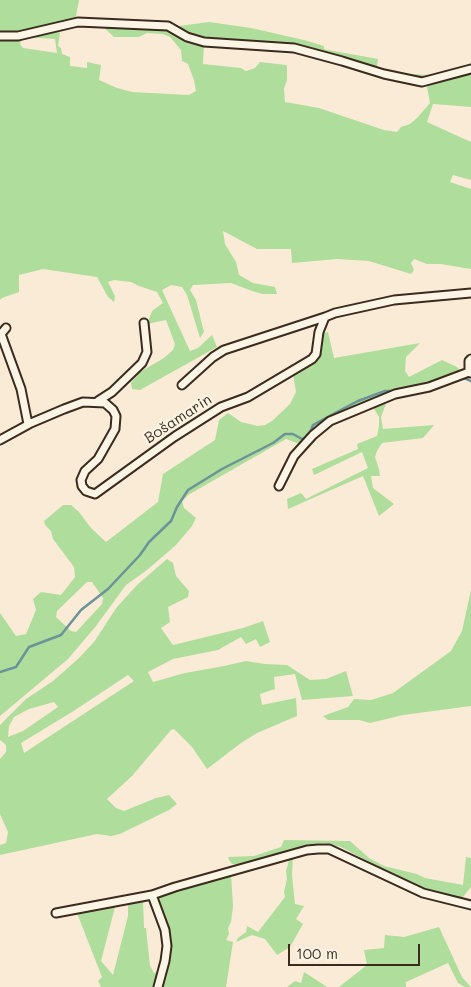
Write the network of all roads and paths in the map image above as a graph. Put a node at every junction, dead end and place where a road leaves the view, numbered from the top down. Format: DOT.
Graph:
graph roads {
  1 [pos="0,36"];
  2 [pos="471,69"];
  3 [pos="471,293"];
  4 [pos="325,317"];
  5 [pos="144,323"];
  6 [pos="6,328"];
  7 [pos="471,359"];
  8 [pos="470,372"];
  9 [pos="182,385"];
  10 [pos="98,402"];
  11 [pos="28,424"];
  12 [pos="0,440"];
  13 [pos="279,486"];
  14 [pos="152,895"];
  15 [pos="471,906"];
  16 [pos="56,912"];
  17 [pos="158,987"];
  1 -- 2 [label="street"];
  3 -- 4 [label="street"];
  4 -- 9 [label="street"];
  4 -- 10 [label="street, Bošamarin"];
  5 -- 10 [label="street"];
  6 -- 11 [label="street"];
  7 -- 8 [label="street"];
  8 -- 13 [label="street"];
  10 -- 11 [label="street"];
  11 -- 12 [label="street"];
  14 -- 15 [label="street"];
  14 -- 16 [label="street"];
  14 -- 17 [label="street"];
}
